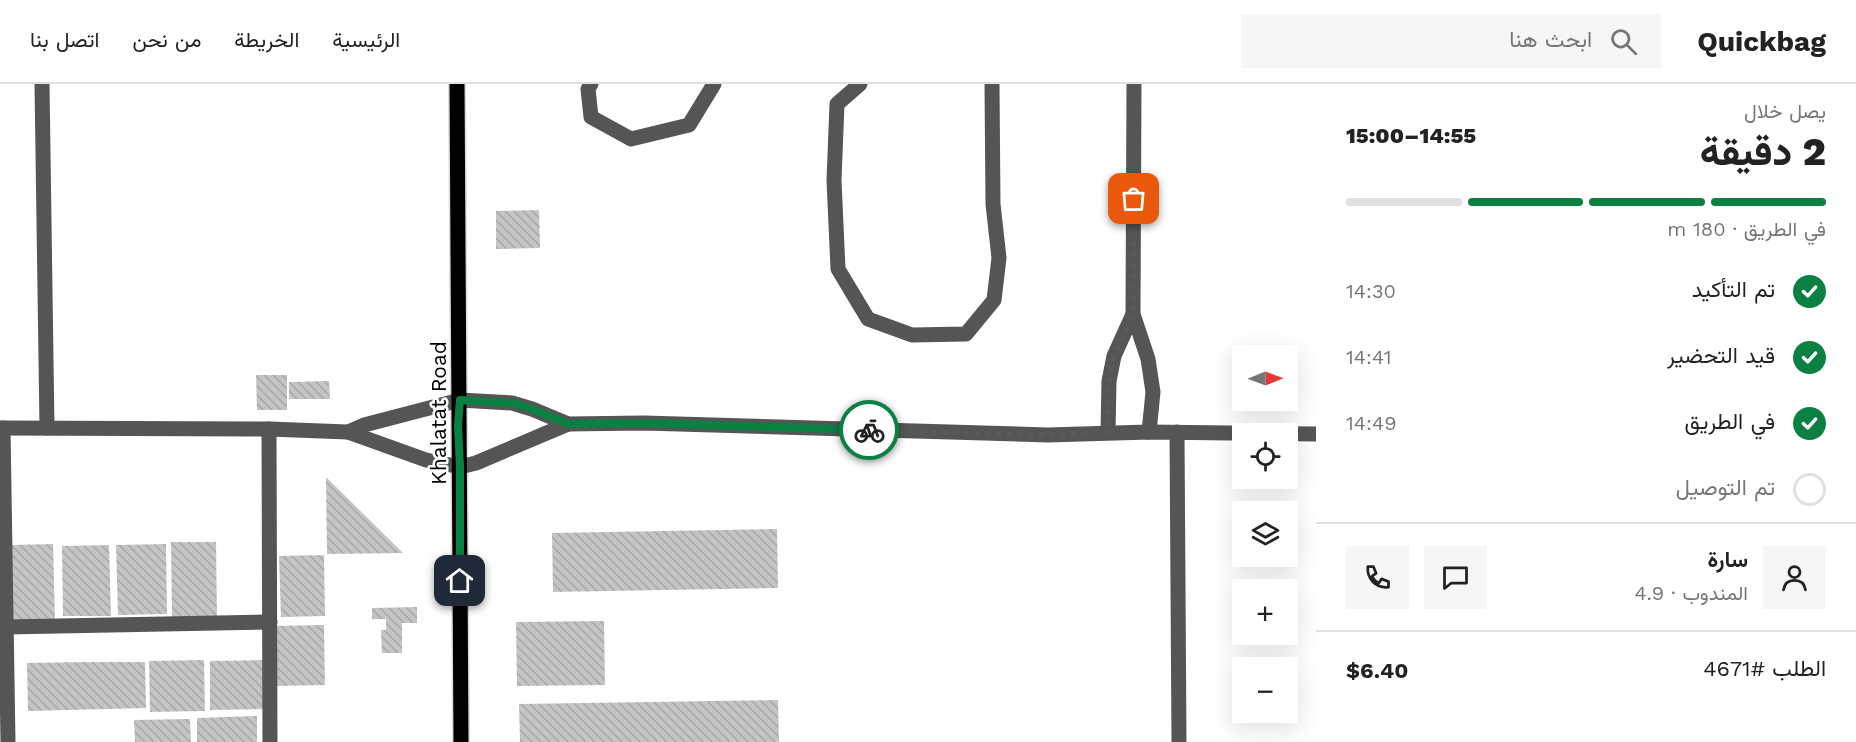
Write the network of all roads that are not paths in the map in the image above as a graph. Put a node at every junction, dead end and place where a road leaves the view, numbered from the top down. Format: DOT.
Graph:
graph roads {
  1 [pos="42,84"];
  2 [pos="457,84"];
  3 [pos="591,84"];
  4 [pos="714,84"];
  5 [pos="859,84"];
  6 [pos="992,84"];
  7 [pos="1134,84"];
  8 [pos="1133,314"];
  9 [pos="460,400"];
  10 [pos="568,424"];
  11 [pos="1,428"];
  12 [pos="47,428"];
  13 [pos="269,429"];
  14 [pos="348,432"];
  15 [pos="1108,432"];
  16 [pos="1149,432"];
  17 [pos="1177,432"];
  18 [pos="1316,434"];
  19 [pos="460,467"];
  20 [pos="270,622"];
  21 [pos="6,627"];
  22 [pos="8,742"];
  23 [pos="270,742"];
  24 [pos="461,742"];
  25 [pos="1179,742"];
  1 -- 12 [label="street"];
  2 -- 9 [label="main road, Khalatat Road"];
  3 -- 4 [label="street"];
  5 -- 6 [label="street"];
  7 -- 8 [label="street"];
  8 -- 15 [label="street"];
  8 -- 16 [label="street"];
  9 -- 10 [label="street"];
  9 -- 14 [label="street"];
  9 -- 19 [label="main road, Khalatat Road"];
  10 -- 15 [label="street"];
  10 -- 19 [label="street"];
  11 -- 12 [label="street"];
  11 -- 21 [label="street"];
  12 -- 13 [label="street"];
  13 -- 14 [label="street"];
  13 -- 20 [label="street"];
  14 -- 19 [label="street"];
  15 -- 16 [label="street"];
  16 -- 17 [label="street"];
  17 -- 18 [label="street"];
  17 -- 25 [label="street"];
  19 -- 24 [label="main road, Khalatat Road"];
  20 -- 21 [label="street"];
  20 -- 23 [label="street"];
  21 -- 22 [label="street"];
}
